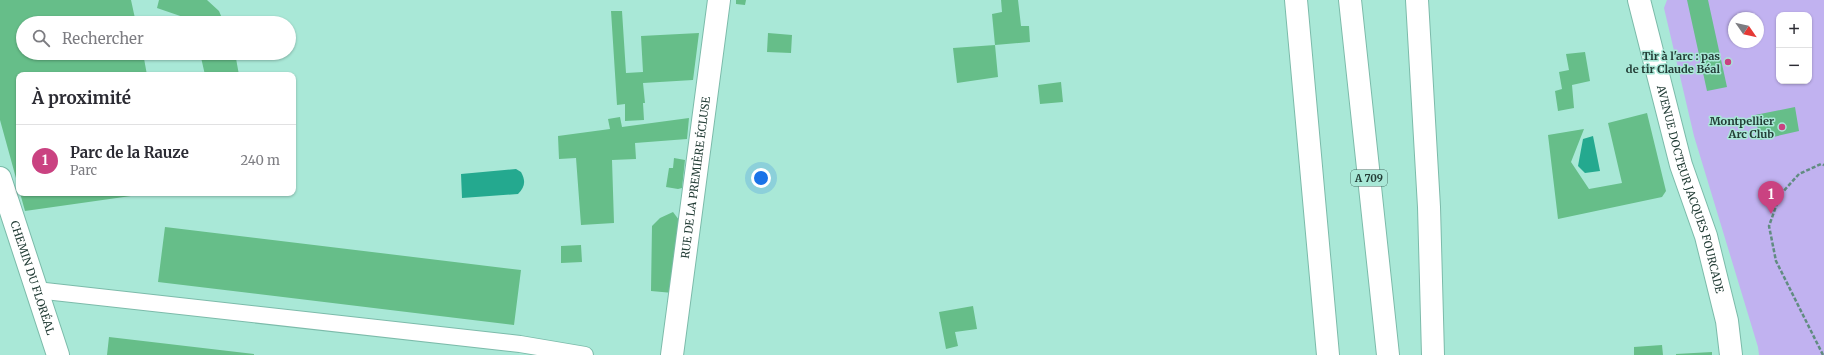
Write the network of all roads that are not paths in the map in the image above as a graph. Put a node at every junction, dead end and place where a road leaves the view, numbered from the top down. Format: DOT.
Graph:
graph roads {
  1 [pos="719,0"];
  2 [pos="1286,0"];
  3 [pos="1296,0"];
  4 [pos="1350,0"];
  5 [pos="1417,0"];
  6 [pos="1639,0"];
  7 [pos="1299,24"];
  8 [pos="0,178"];
  9 [pos="36,290"];
  10 [pos="58,355"];
  11 [pos="585,355"];
  12 [pos="672,355"];
  13 [pos="1328,355"];
  14 [pos="1388,355"];
  15 [pos="1433,355"];
  16 [pos="1731,355"];
  1 -- 12 [label="main road, RUE DE LA PREMIÈRE ÉCLUSE"];
  2 -- 7 [label="main road"];
  3 -- 7 [label="main road"];
  4 -- 14 [label="main road, A 709"];
  5 -- 15 [label="main road"];
  6 -- 16 [label="main road, AVENUE DOCTEUR JACQUES FOURCADE"];
  7 -- 13 [label="main road"];
  8 -- 9 [label="main road, CHEMIN DU FLORÉAL"];
  9 -- 10 [label="main road, CHEMIN DU FLORÉAL"];
  9 -- 11 [label="lane"];
}
